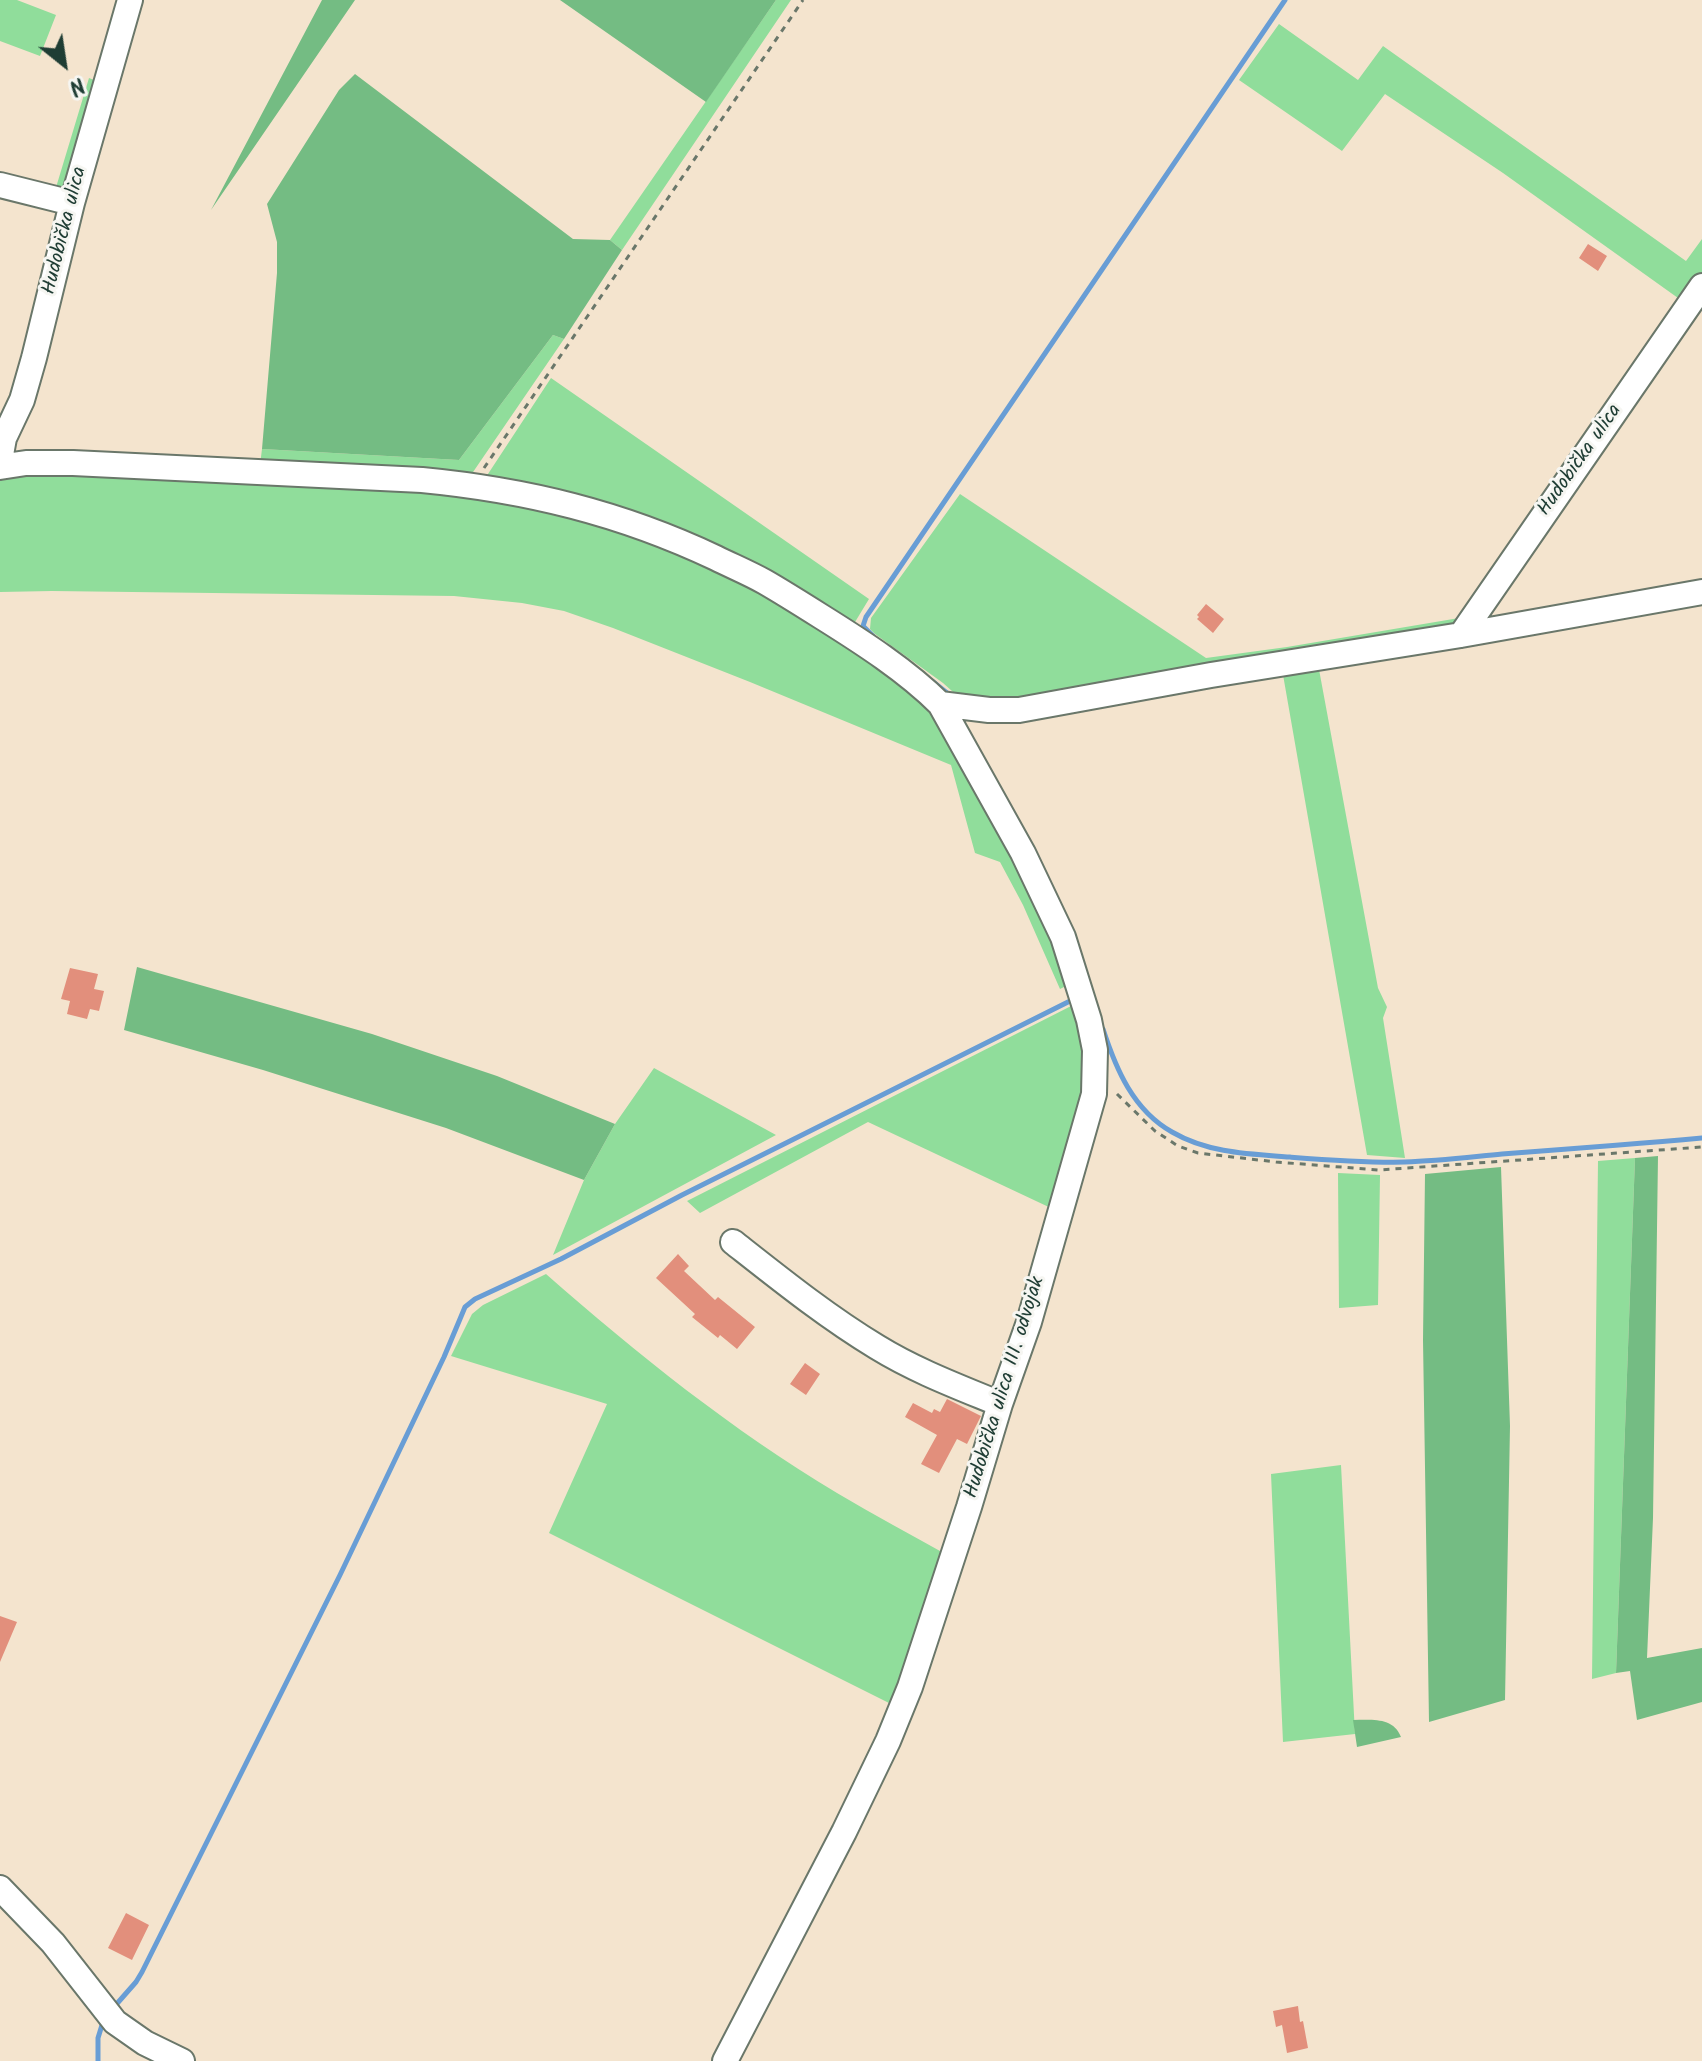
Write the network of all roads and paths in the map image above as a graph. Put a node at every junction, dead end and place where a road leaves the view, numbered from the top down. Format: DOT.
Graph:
graph roads {
  1 [pos="130,0"];
  2 [pos="803,0"];
  3 [pos="0,185"];
  4 [pos="72,203"];
  5 [pos="1702,286"];
  6 [pos="0,460"];
  7 [pos="0,467"];
  8 [pos="473,485"];
  9 [pos="1702,592"];
  10 [pos="1461,635"];
  11 [pos="940,704"];
  12 [pos="1095,1070"];
  13 [pos="1702,1147"];
  14 [pos="733,1242"];
  15 [pos="1000,1404"];
  16 [pos="0,1888"];
  17 [pos="182,2061"];
  18 [pos="725,2061"];
  1 -- 4 [label="street, Hudobička ulica"];
  2 -- 8 [label="path"];
  3 -- 4 [label="street"];
  4 -- 6 [label="street, Hudobička ulica"];
  5 -- 10 [label="street, Hudobička ulica"];
  7 -- 8 [label="street"];
  8 -- 11 [label="street"];
  9 -- 10 [label="street"];
  10 -- 11 [label="street"];
  11 -- 12 [label="street, Hudobička ulica III. odvojak"];
  12 -- 13 [label="path"];
  12 -- 15 [label="street, Hudobička ulica III. odvojak"];
  14 -- 15 [label="street"];
  15 -- 18 [label="street, Hudobička ulica III. odvojak"];
  16 -- 17 [label="street"];
}
